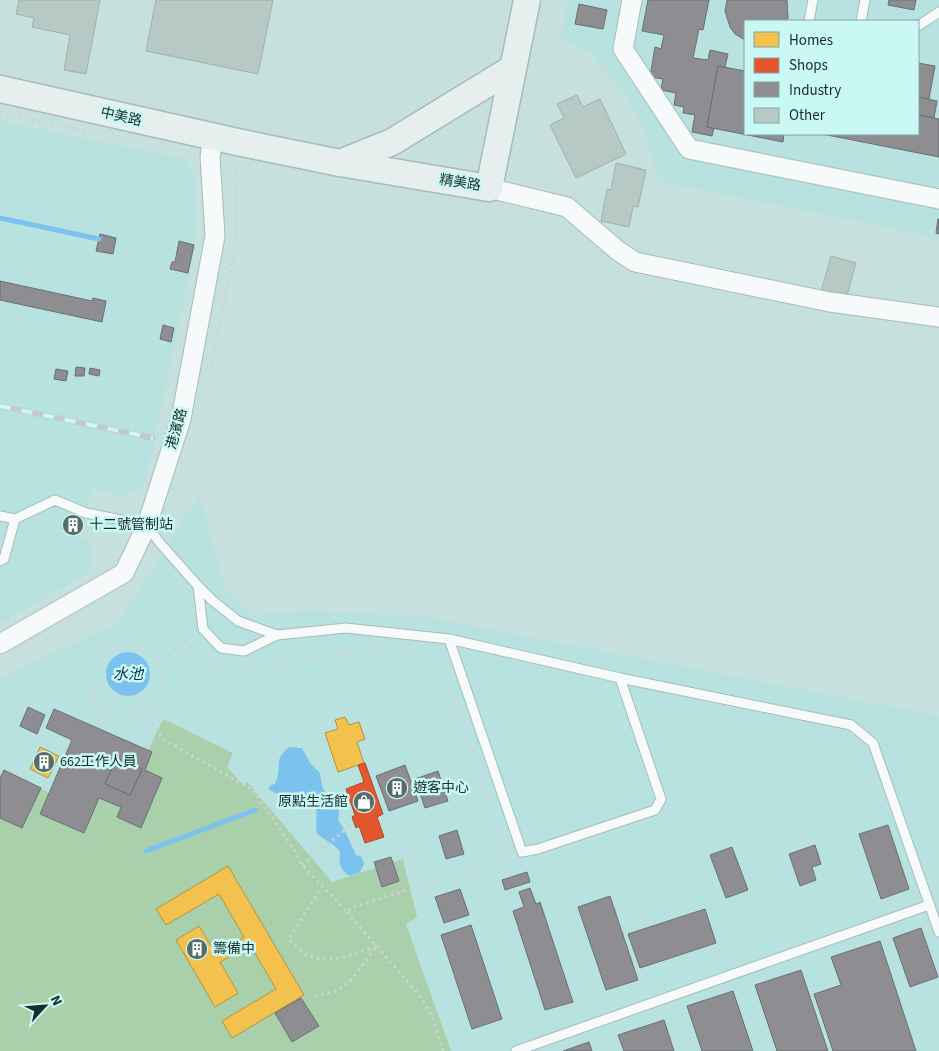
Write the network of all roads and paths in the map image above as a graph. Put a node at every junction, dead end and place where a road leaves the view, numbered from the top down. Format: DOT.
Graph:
graph roads {
  1 [pos="527,0"];
  2 [pos="632,0"];
  3 [pos="813,0"];
  4 [pos="865,0"];
  5 [pos="939,12"];
  6 [pos="809,20"];
  7 [pos="863,20"];
  8 [pos="919,25"];
  9 [pos="513,68"];
  10 [pos="0,89"];
  11 [pos="213,138"];
  12 [pos="242,143"];
  13 [pos="340,163"];
  14 [pos="489,188"];
  15 [pos="939,199"];
  16 [pos="939,317"];
  17 [pos="0,516"];
  18 [pos="15,519"];
  19 [pos="147,525"];
  20 [pos="0,561"];
  21 [pos="198,586"];
  22 [pos="202,629"];
  23 [pos="276,636"];
  24 [pos="449,639"];
  25 [pos="185,642"];
  26 [pos="0,644"];
  27 [pos="158,662"];
  28 [pos="620,678"];
  29 [pos="93,698"];
  30 [pos="144,713"];
  31 [pos="100,729"];
  32 [pos="398,822"];
  33 [pos="350,826"];
  34 [pos="522,852"];
  35 [pos="507,857"];
  36 [pos="302,865"];
  37 [pos="323,885"];
  38 [pos="420,885"];
  39 [pos="930,905"];
  40 [pos="347,912"];
  41 [pos="939,932"];
  42 [pos="376,946"];
  43 [pos="315,996"];
  44 [pos="443,1051"];
  45 [pos="516,1051"];
  1 -- 9 [label="main road, 精美路"];
  2 -- 15 [label="street"];
  3 -- 6 [label="lane"];
  4 -- 7 [label="lane"];
  5 -- 8 [label="lane"];
  9 -- 13 [label="main road"];
  9 -- 14 [label="main road, 精美路"];
  10 -- 11 [label="main road, 中美路"];
  11 -- 12 [label="main road, 中美路"];
  11 -- 19 [label="street, 港濱路"];
  12 -- 13 [label="main road, 精美路"];
  13 -- 14 [label="main road, 精美路"];
  14 -- 16 [label="street"];
  17 -- 18 [label="lane"];
  18 -- 19 [label="lane"];
  18 -- 20 [label="lane"];
  19 -- 21 [label="lane"];
  19 -- 26 [label="street, 港濱路"];
  21 -- 22 [label="lane"];
  21 -- 23 [label="lane"];
  22 -- 23 [label="lane"];
  22 -- 25 [label="path"];
  23 -- 24 [label="lane"];
  24 -- 28 [label="lane"];
  24 -- 34 [label="lane"];
  25 -- 27 [label="path"];
  25 -- 35 [label="path"];
  27 -- 29 [label="path"];
  27 -- 30 [label="path"];
  28 -- 34 [label="lane"];
  28 -- 39 [label="lane"];
  29 -- 30 [label="path"];
  29 -- 31 [label="path"];
  30 -- 36 [label="path"];
  32 -- 38 [label="path"];
  33 -- 36 [label="path"];
  34 -- 35 [label="path"];
  35 -- 38 [label="path"];
  36 -- 37 [label="path"];
  37 -- 40 [label="path"];
  37 -- 42 [label="path"];
  38 -- 40 [label="path"];
  39 -- 41 [label="lane"];
  39 -- 45 [label="lane"];
  40 -- 42 [label="path"];
  42 -- 43 [label="path"];
  42 -- 44 [label="path"];
}
